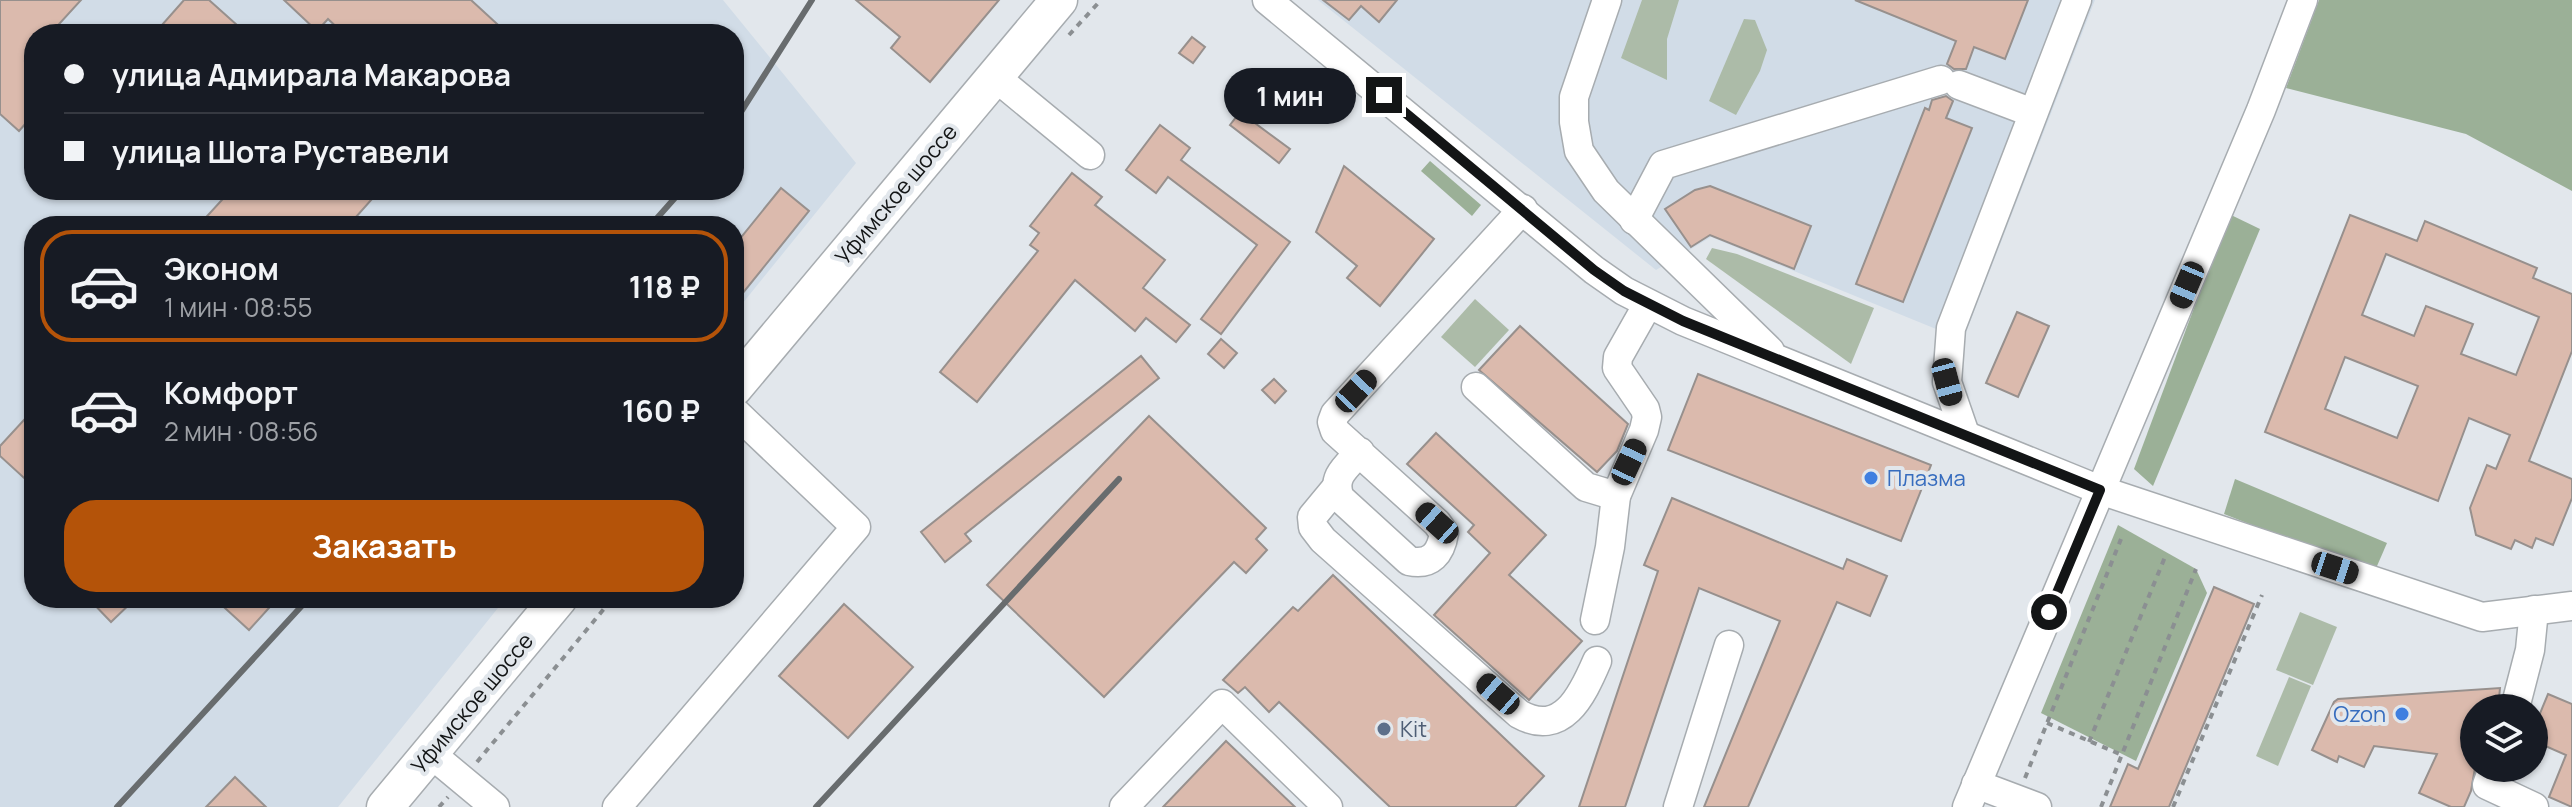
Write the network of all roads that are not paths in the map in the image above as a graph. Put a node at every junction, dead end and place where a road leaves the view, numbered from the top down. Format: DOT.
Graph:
graph roads {
  1 [pos="1059,0"];
  2 [pos="1267,0"];
  3 [pos="1607,0"];
  4 [pos="2077,0"];
  5 [pos="2303,0"];
  6 [pos="994,76"];
  7 [pos="2033,113"];
  8 [pos="1090,155"];
  9 [pos="1523,209"];
  10 [pos="1634,220"];
  11 [pos="1648,304"];
  12 [pos="1779,360"];
  13 [pos="744,376"];
  14 [pos="1476,387"];
  15 [pos="744,421"];
  16 [pos="1965,434"];
  17 [pos="1360,452"];
  18 [pos="1336,488"];
  19 [pos="2100,490"];
  20 [pos="1616,496"];
  21 [pos="2572,606"];
  22 [pos="551,608"];
  23 [pos="2534,610"];
  24 [pos="1595,620"];
  25 [pos="1729,645"];
  26 [pos="1597,661"];
  27 [pos="2519,694"];
  28 [pos="430,753"];
  29 [pos="2486,787"];
  30 [pos="1972,796"];
  31 [pos="2027,803"];
  32 [pos="385,807"];
  33 [pos="495,807"];
  34 [pos="617,807"];
  35 [pos="1124,807"];
  36 [pos="1328,807"];
  37 [pos="1678,807"];
  38 [pos="2534,807"];
  1 -- 6 [label="main road, Уфимское шоссе"];
  2 -- 9 [label="street"];
  3 -- 10 [label="street"];
  4 -- 7 [label="street"];
  5 -- 19 [label="street"];
  6 -- 8 [label="street"];
  6 -- 13 [label="main road, Уфимское шоссе"];
  7 -- 10 [label="street"];
  7 -- 16 [label="street"];
  9 -- 11 [label="street"];
  9 -- 17 [label="street"];
  10 -- 12 [label="street"];
  11 -- 12 [label="street"];
  11 -- 20 [label="street"];
  12 -- 16 [label="street"];
  14 -- 20 [label="street"];
  15 -- 34 [label="street"];
  16 -- 19 [label="street"];
  17 -- 18 [label="street"];
  17 -- 18 [label="street"];
  18 -- 26 [label="street"];
  19 -- 23 [label="street"];
  19 -- 30 [label="street"];
  20 -- 24 [label="street"];
  21 -- 23 [label="street"];
  22 -- 28 [label="main road, Уфимское шоссе"];
  23 -- 27 [label="street"];
  25 -- 37 [label="street"];
  28 -- 32 [label="main road, Уфимское шоссе"];
  28 -- 33 [label="street"];
  29 -- 38 [label="street"];
  30 -- 31 [label="street"];
  35 -- 36 [label="street"];
}
